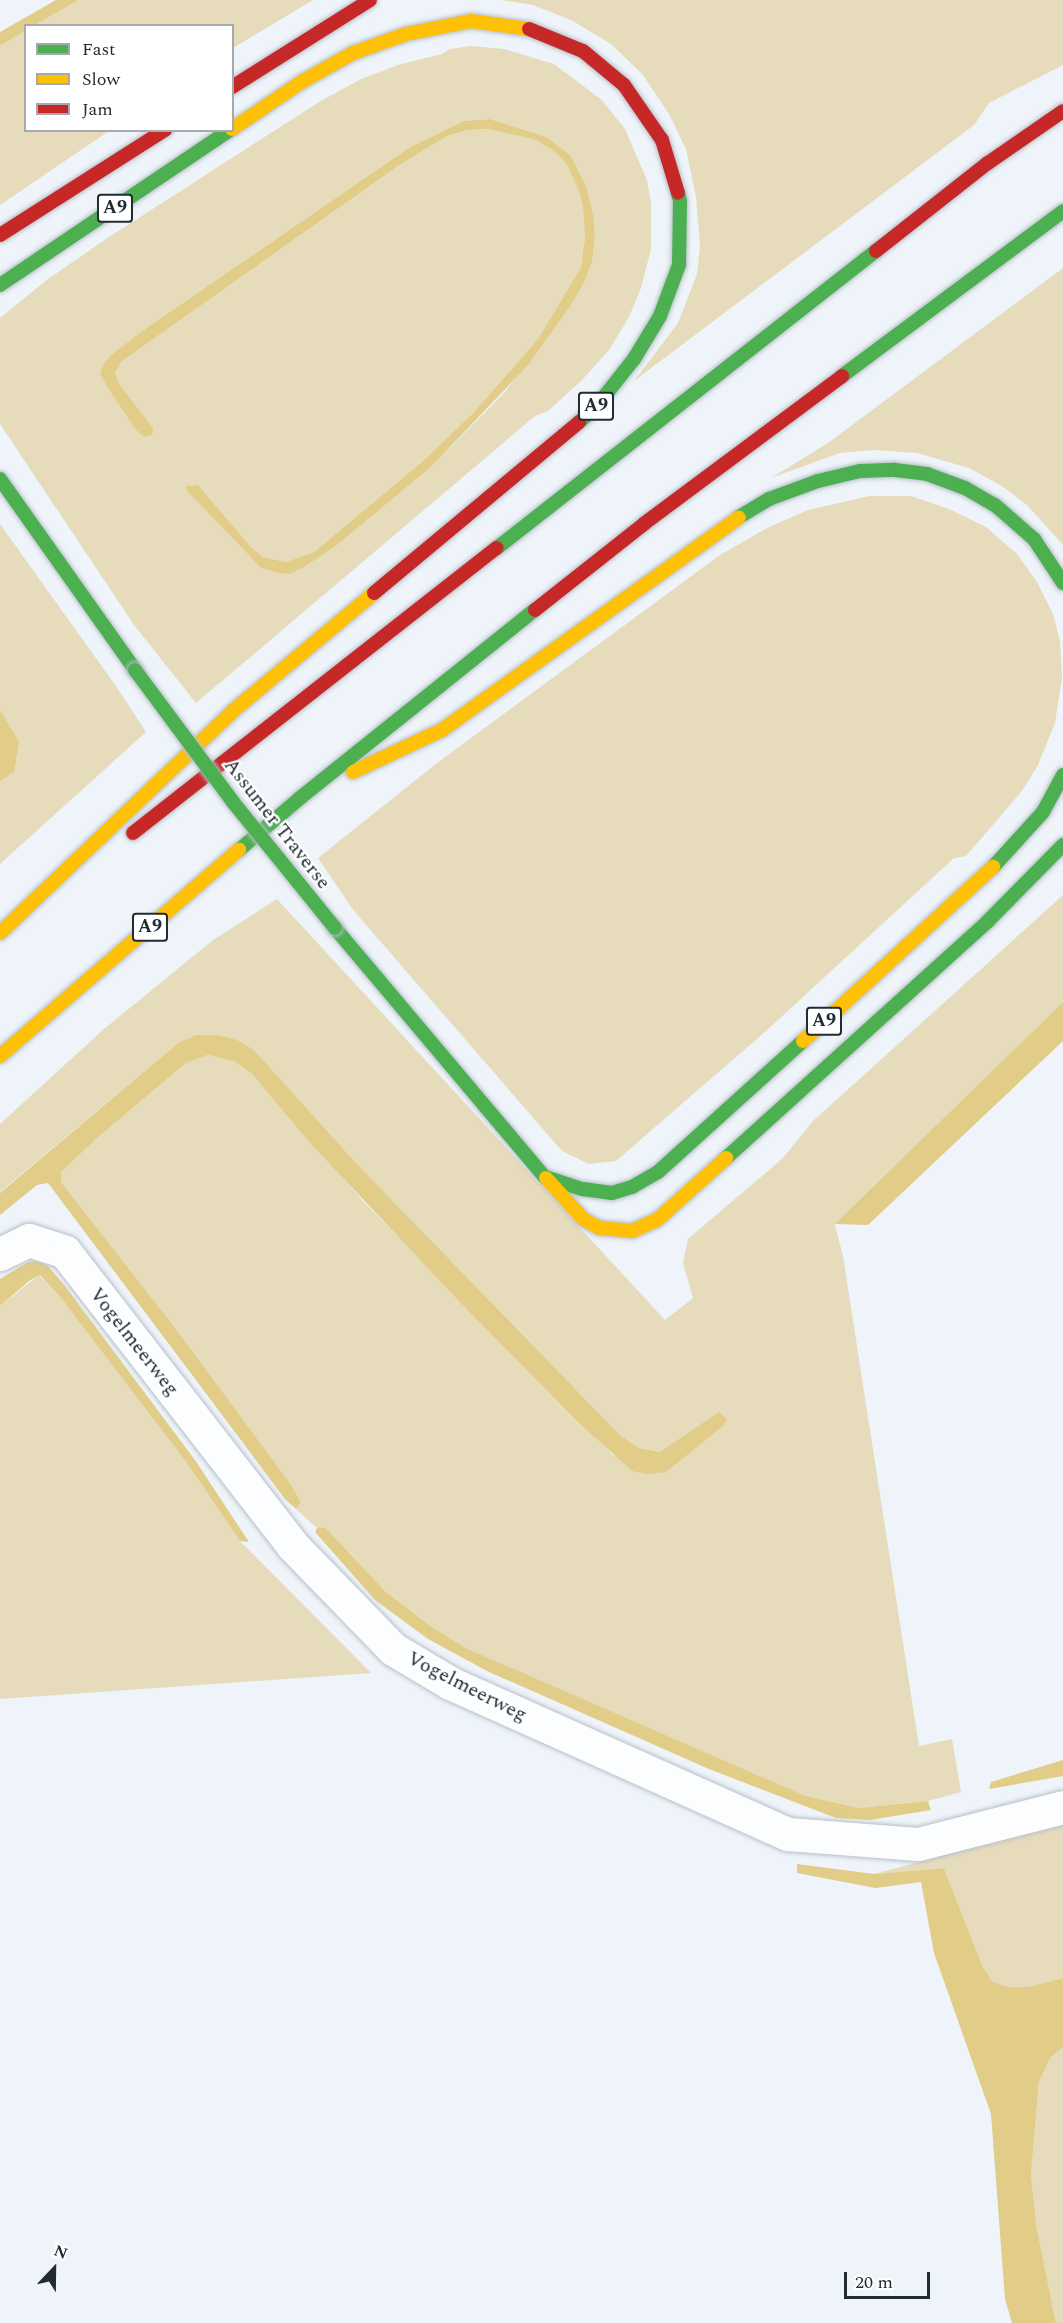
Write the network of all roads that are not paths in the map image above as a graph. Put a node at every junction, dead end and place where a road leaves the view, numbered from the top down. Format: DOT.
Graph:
graph roads {
  1 [pos="370,0"];
  2 [pos="234,86"];
  3 [pos="1063,111"];
  4 [pos="234,128"];
  5 [pos="162,132"];
  6 [pos="228,132"];
  7 [pos="1063,211"];
  8 [pos="0,235"];
  9 [pos="0,285"];
  10 [pos="0,479"];
  11 [pos="1063,583"];
  12 [pos="1063,775"];
  13 [pos="300,798"];
  14 [pos="122,841"];
  15 [pos="1063,845"];
  16 [pos="94,863"];
  17 [pos="0,935"];
  18 [pos="0,1056"];
  19 [pos="545,1177"];
  20 [pos="0,1254"];
  21 [pos="1063,1807"];
  1 -- 2 [label="main road"];
  3 -- 14 [label="main road, A9"];
  4 -- 17 [label="main road, A9"];
  5 -- 8 [label="main road, A9"];
  6 -- 9 [label="main road, A9"];
  7 -- 13 [label="main road, A9"];
  10 -- 19 [label="main road, Assumer Traverse, bridge"];
  11 -- 13 [label="main road, A9"];
  12 -- 19 [label="main road, A9"];
  13 -- 18 [label="main road, A9"];
  15 -- 19 [label="main road, A9"];
  16 -- 17 [label="main road, A9"];
  20 -- 21 [label="street, Vogelmeerweg"];
}
